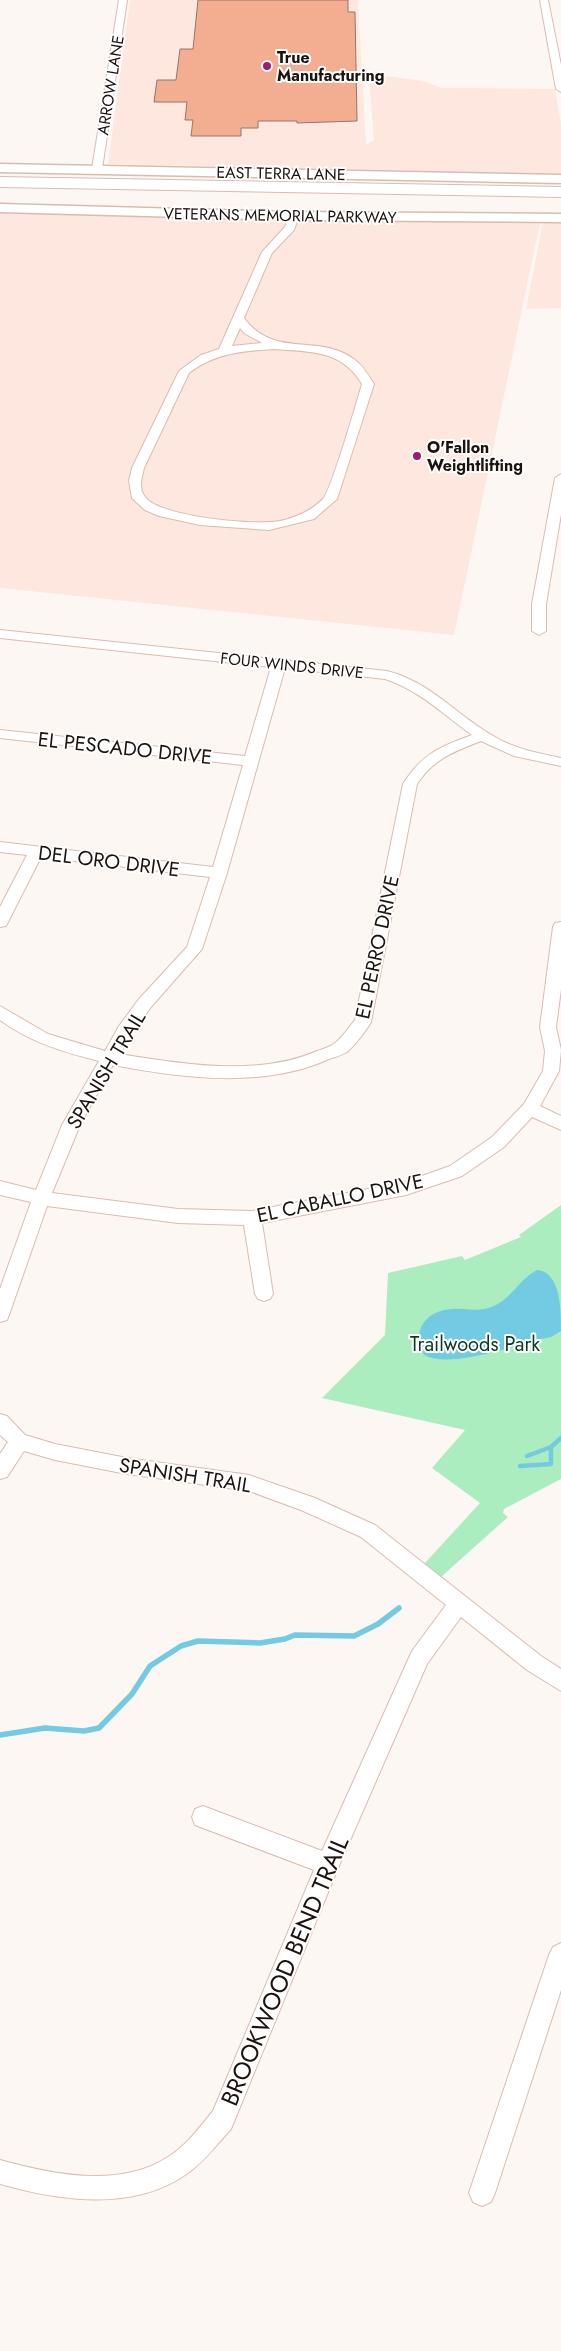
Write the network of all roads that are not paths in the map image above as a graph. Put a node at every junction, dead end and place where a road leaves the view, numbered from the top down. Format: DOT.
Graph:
graph roads {
  1 [pos="123,0"];
  2 [pos="544,0"];
  3 [pos="561,89"];
  4 [pos="0,168"];
  5 [pos="97,169"];
  6 [pos="561,179"];
  7 [pos="0,182"];
  8 [pos="0,191"];
  9 [pos="561,192"];
  10 [pos="561,202"];
  11 [pos="0,208"];
  12 [pos="294,216"];
  13 [pos="561,218"];
  14 [pos="239,319"];
  15 [pos="274,346"];
  16 [pos="226,349"];
  17 [pos="560,487"];
  18 [pos="539,632"];
  19 [pos="0,634"];
  20 [pos="279,664"];
  21 [pos="0,734"];
  22 [pos="482,736"];
  23 [pos="249,761"];
  24 [pos="561,762"];
  25 [pos="0,847"];
  26 [pos="36,852"];
  27 [pos="219,873"];
  28 [pos="0,922"];
  29 [pos="561,927"];
  30 [pos="0,1012"];
  31 [pos="107,1059"];
  32 [pos="530,1108"];
  33 [pos="561,1124"];
  34 [pos="0,1188"];
  35 [pos="41,1198"];
  36 [pos="252,1218"];
  37 [pos="264,1294"];
  38 [pos="0,1315"];
  39 [pos="0,1422"];
  40 [pos="19,1441"];
  41 [pos="0,1471"];
  42 [pos="459,1603"];
  43 [pos="561,1681"];
  44 [pos="203,1817"];
  45 [pos="328,1864"];
  46 [pos="561,1955"];
  47 [pos="0,2172"];
  48 [pos="482,2193"];
  1 -- 5 [label="street, ARROW LANE"];
  2 -- 3 [label="street"];
  4 -- 5 [label="street, EAST TERRA LANE"];
  5 -- 6 [label="street, EAST TERRA LANE"];
  7 -- 9 [label="highway"];
  8 -- 10 [label="highway"];
  11 -- 12 [label="street, VETERANS MEMORIAL PARKWAY"];
  12 -- 13 [label="street, VETERANS MEMORIAL PARKWAY"];
  12 -- 14 [label="street"];
  14 -- 15 [label="street"];
  14 -- 16 [label="street"];
  15 -- 16 [label="street"];
  15 -- 16 [label="street"];
  17 -- 18 [label="street"];
  19 -- 20 [label="street, FOUR WINDS DRIVE"];
  20 -- 22 [label="street, FOUR WINDS DRIVE"];
  20 -- 23 [label="street, SPANISH TRAIL"];
  21 -- 23 [label="street, EL PESCADO DRIVE"];
  22 -- 24 [label="street, FOUR WINDS DRIVE"];
  22 -- 31 [label="street, EL PERRO DRIVE"];
  23 -- 27 [label="street, SPANISH TRAIL"];
  25 -- 26 [label="street, DEL ORO DRIVE"];
  26 -- 27 [label="street, DEL ORO DRIVE"];
  26 -- 28 [label="street"];
  27 -- 31 [label="street, SPANISH TRAIL"];
  29 -- 32 [label="street, EL CABALLO DRIVE"];
  30 -- 31 [label="street, EL PERRO DRIVE"];
  31 -- 35 [label="street, SPANISH TRAIL"];
  32 -- 33 [label="street"];
  32 -- 36 [label="street, EL CABALLO DRIVE"];
  34 -- 35 [label="street, EL CABALLO DRIVE"];
  35 -- 36 [label="street, EL CABALLO DRIVE"];
  35 -- 38 [label="street, SPANISH TRAIL"];
  36 -- 37 [label="street"];
  39 -- 40 [label="street, SPANISH TRAIL"];
  40 -- 41 [label="street"];
  40 -- 42 [label="street, SPANISH TRAIL"];
  42 -- 43 [label="street, SPANISH TRAIL"];
  42 -- 45 [label="street, BROOKWOOD BEND TRAIL"];
  44 -- 45 [label="street"];
  45 -- 47 [label="street, BROOKWOOD BEND TRAIL"];
  46 -- 48 [label="street"];
}
